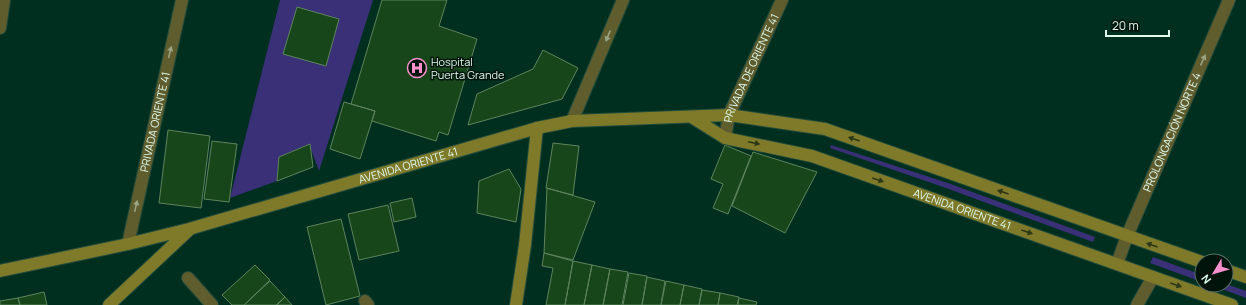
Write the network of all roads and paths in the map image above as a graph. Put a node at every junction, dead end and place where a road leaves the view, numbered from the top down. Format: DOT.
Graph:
graph roads {
  1 [pos="4,0"];
  2 [pos="182,0"];
  3 [pos="623,0"];
  4 [pos="782,0"];
  5 [pos="1229,0"];
  6 [pos="0,28"];
  7 [pos="729,115"];
  8 [pos="693,118"];
  9 [pos="572,121"];
  10 [pos="537,128"];
  11 [pos="725,138"];
  12 [pos="189,229"];
  13 [pos="1127,236"];
  14 [pos="128,244"];
  15 [pos="1194,259"];
  16 [pos="1117,264"];
  17 [pos="0,271"];
  18 [pos="1234,273"];
  19 [pos="1153,277"];
  20 [pos="188,278"];
  21 [pos="1246,278"];
  22 [pos="109,305"];
  23 [pos="212,305"];
  24 [pos="516,305"];
  25 [pos="1136,305"];
  26 [pos="1232,305"];
  1 -- 6 [label="street"];
  14 -- 2 [label="street, PRIVADA ORIENTE 41, one-way"];
  3 -- 9 [label="street, one-way"];
  4 -- 7 [label="street, PRIVADA DE ORIENTE 41"];
  13 -- 5 [label="street, PROLONGACIÓN NORTE 4, one-way"];
  7 -- 8 [label="street, AVENIDA ORIENTE 41"];
  7 -- 11 [label="street, PRIVADA DE ORIENTE 41"];
  13 -- 7 [label="street, AVENIDA ORIENTE 41, one-way"];
  8 -- 9 [label="street, AVENIDA ORIENTE 41"];
  8 -- 11 [label="street, AVENIDA ORIENTE 41"];
  9 -- 10 [label="street, AVENIDA ORIENTE 41"];
  10 -- 12 [label="street, AVENIDA ORIENTE 41"];
  10 -- 24 [label="street"];
  11 -- 16 [label="street, AVENIDA ORIENTE 41, one-way"];
  12 -- 14 [label="street, AVENIDA ORIENTE 41"];
  12 -- 22 [label="street"];
  15 -- 13 [label="street, AVENIDA ORIENTE 41, one-way"];
  13 -- 16 [label="street, PROLONGACIÓN NORTE 4"];
  14 -- 17 [label="street, AVENIDA ORIENTE 41"];
  16 -- 19 [label="street, AVENIDA ORIENTE 41"];
  18 -- 21 [label="street"];
  19 -- 25 [label="street"];
  19 -- 26 [label="street, AVENIDA ORIENTE 41, one-way"];
  20 -- 23 [label="street"];
}
